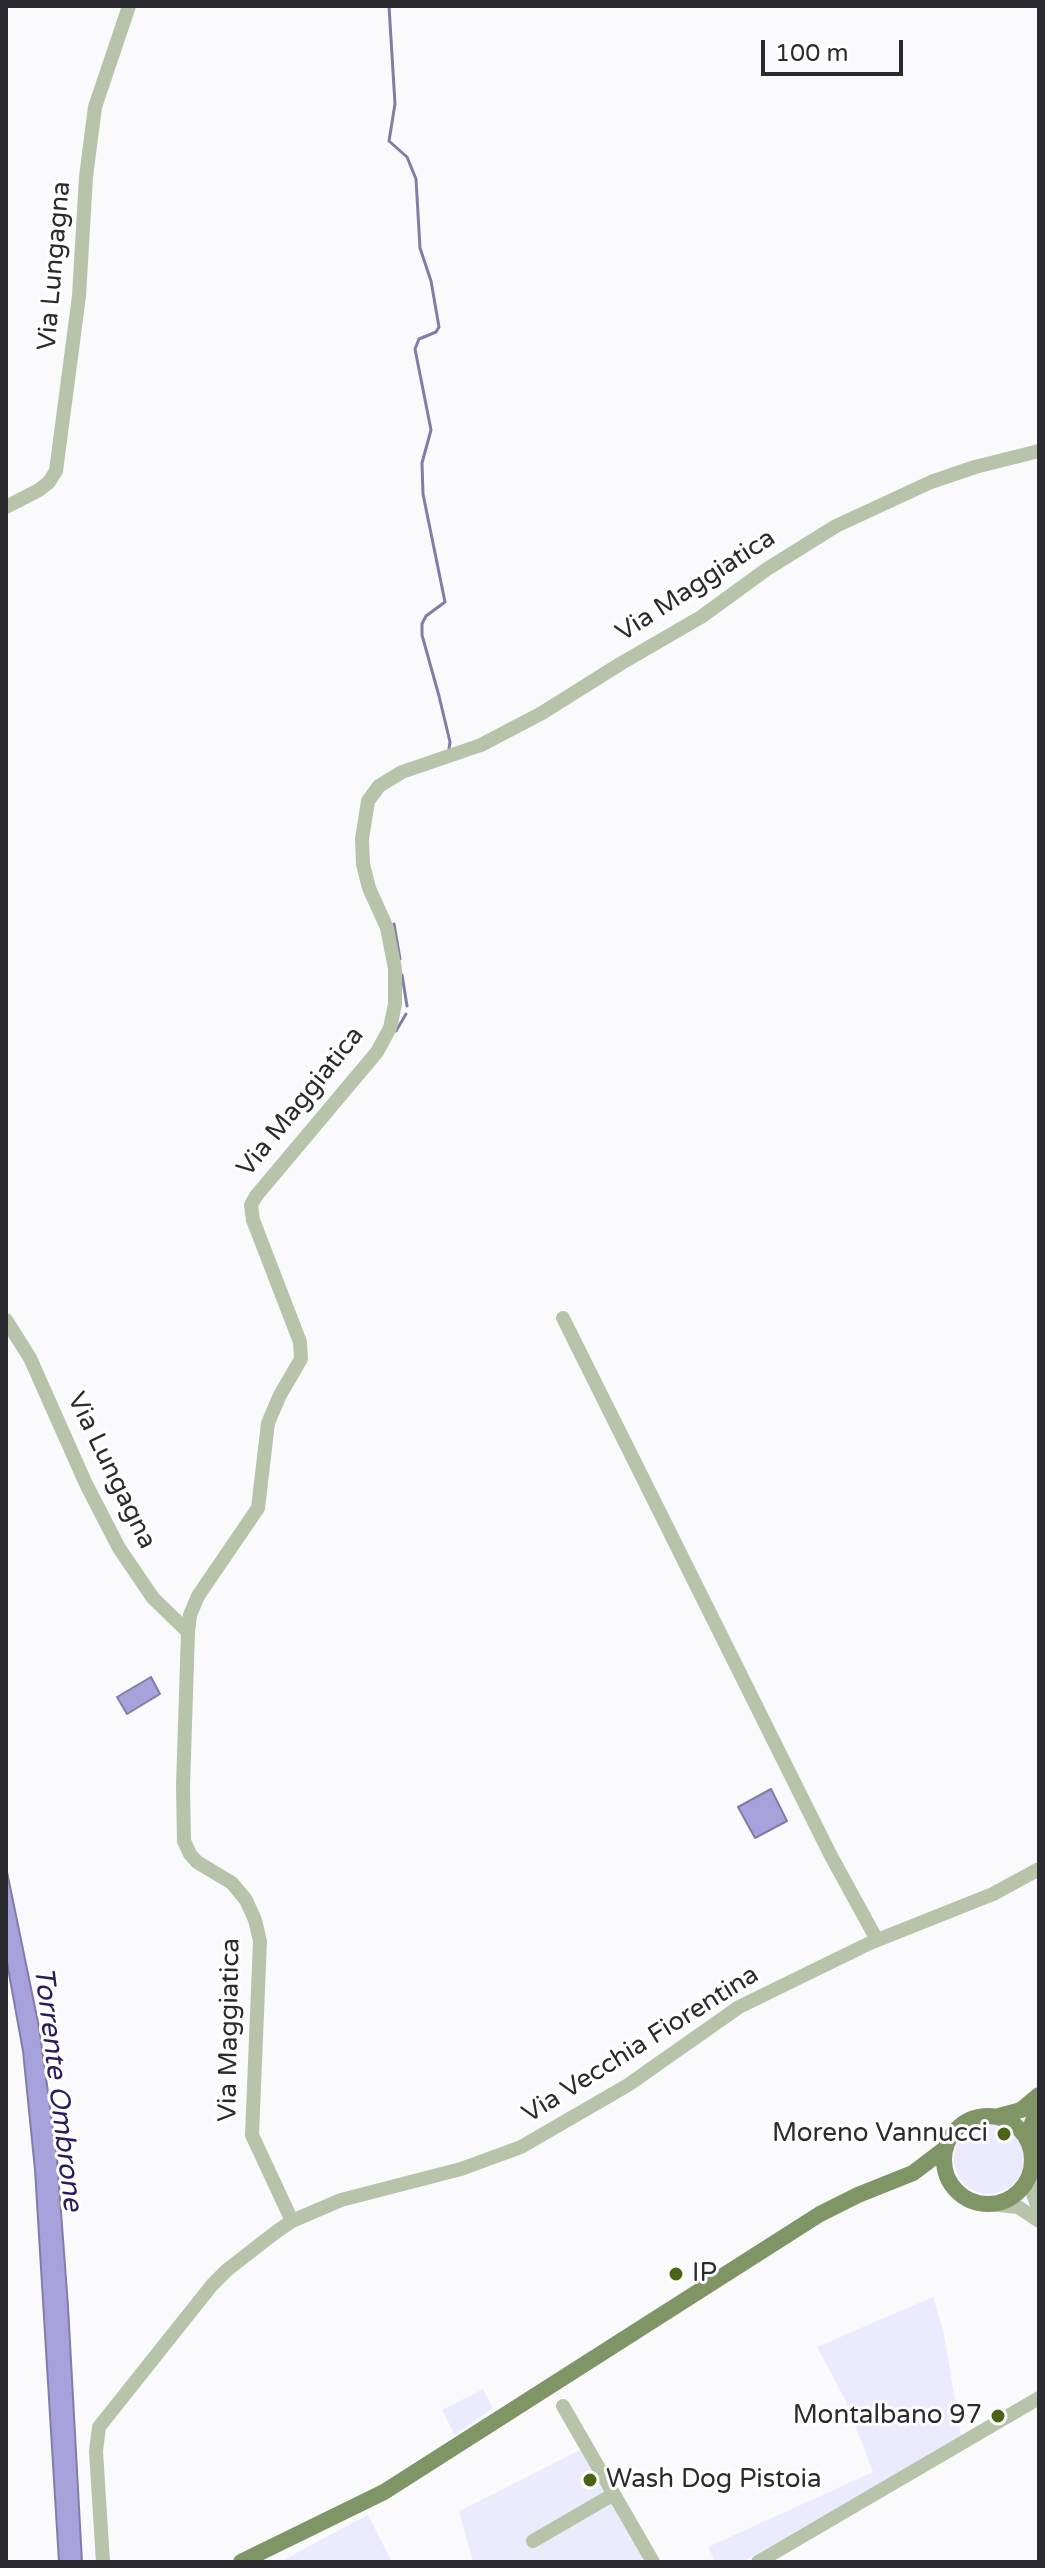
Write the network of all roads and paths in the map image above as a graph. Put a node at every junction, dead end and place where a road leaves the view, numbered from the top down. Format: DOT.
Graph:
graph roads {
  1 [pos="129,6"];
  2 [pos="1039,451"];
  3 [pos="6,507"];
  4 [pos="563,1318"];
  5 [pos="6,1320"];
  6 [pos="188,1632"];
  7 [pos="1039,1869"];
  8 [pos="877,1940"];
  9 [pos="1039,2095"];
  10 [pos="1039,2106"];
  11 [pos="998,2116"];
  12 [pos="946,2148"];
  13 [pos="1032,2150"];
  14 [pos="1030,2175"];
  15 [pos="902,2179"];
  16 [pos="952,2185"];
  17 [pos="989,2204"];
  18 [pos="1039,2210"];
  19 [pos="292,2221"];
  20 [pos="1039,2221"];
  21 [pos="1039,2398"];
  22 [pos="563,2406"];
  23 [pos="614,2494"];
  24 [pos="533,2541"];
  25 [pos="103,2562"];
  26 [pos="241,2562"];
  27 [pos="653,2562"];
  28 [pos="758,2562"];
  1 -- 3 [label="street, Via Lungagna"];
  2 -- 6 [label="street, Via Maggiatica"];
  4 -- 8 [label="street"];
  5 -- 6 [label="street, Via Lungagna"];
  6 -- 19 [label="street, Via Maggiatica"];
  7 -- 8 [label="street, Via Vecchia Fiorentina"];
  8 -- 19 [label="street, Via Vecchia Fiorentina"];
  9 -- 11 [label="main road"];
  10 -- 13 [label="main road"];
  11 -- 12 [label="main road"];
  11 -- 13 [label="main road"];
  12 -- 15 [label="main road"];
  12 -- 16 [label="main road"];
  13 -- 14 [label="main road"];
  14 -- 17 [label="main road"];
  14 -- 18 [label="street"];
  15 -- 16 [label="main road"];
  15 -- 26 [label="main road"];
  16 -- 17 [label="main road"];
  17 -- 20 [label="street"];
  19 -- 25 [label="street, Via Vecchia Fiorentina"];
  21 -- 28 [label="street"];
  22 -- 23 [label="street"];
  23 -- 24 [label="street"];
  23 -- 27 [label="street"];
}
